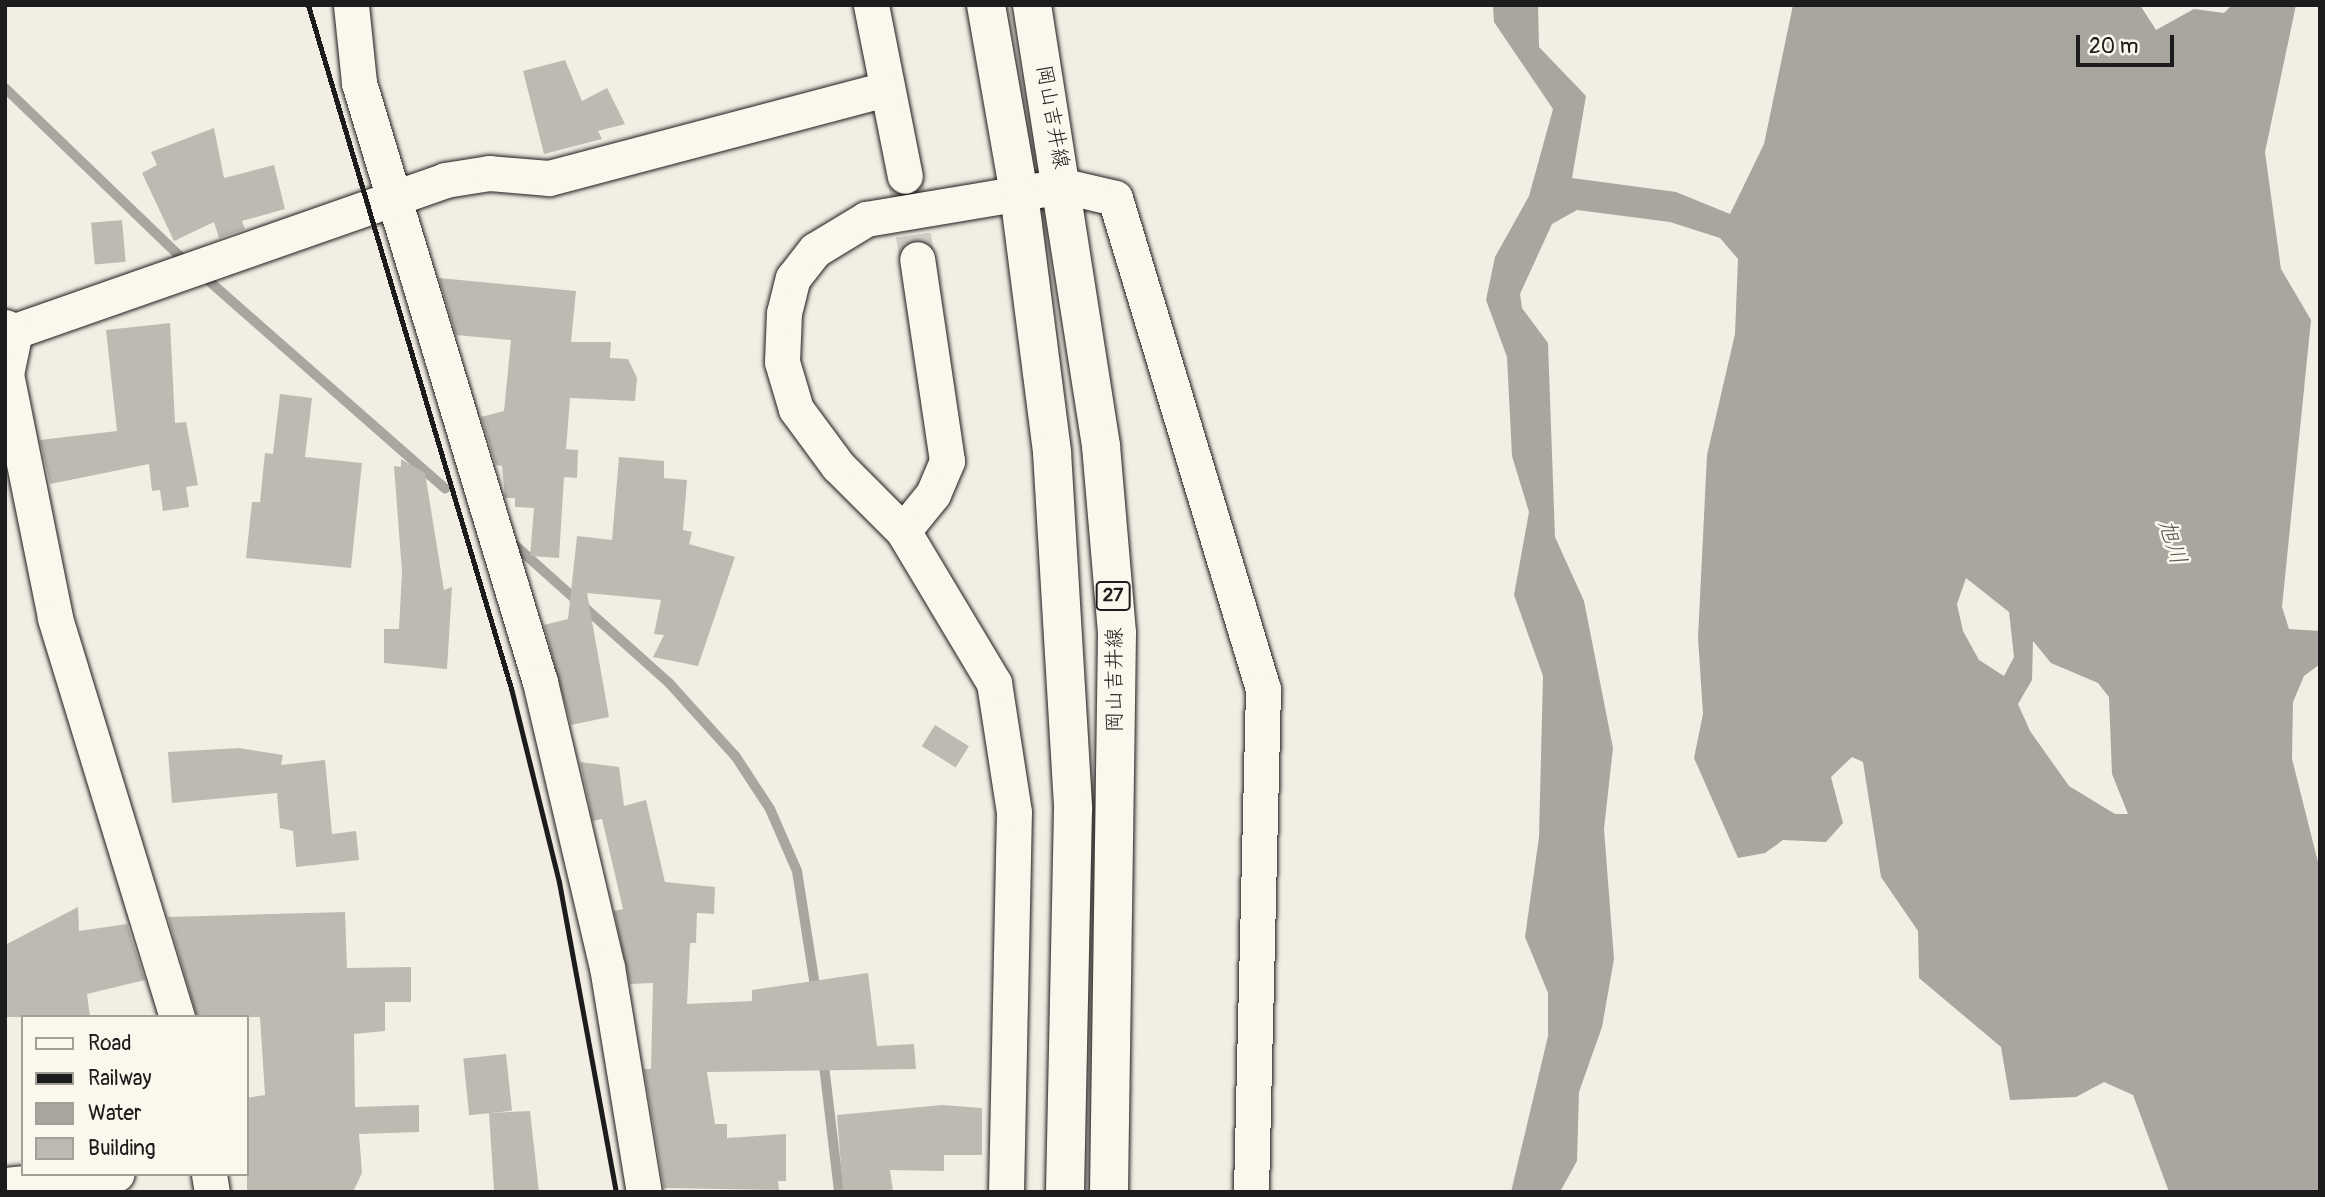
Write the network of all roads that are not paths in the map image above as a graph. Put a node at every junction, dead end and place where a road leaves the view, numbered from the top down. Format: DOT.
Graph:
graph roads {
  1 [pos="351,5"];
  2 [pos="871,5"];
  3 [pos="986,5"];
  4 [pos="1032,5"];
  5 [pos="886,89"];
  6 [pos="905,176"];
  7 [pos="1064,186"];
  8 [pos="1019,194"];
  9 [pos="394,199"];
  10 [pos="917,259"];
  11 [pos="10,329"];
  12 [pos="903,531"];
  13 [pos="176,1015"];
  14 [pos="96,1176"];
  15 [pos="5,1185"];
  16 [pos="644,1192"];
  17 [pos="1006,1192"];
  18 [pos="1065,1192"];
  19 [pos="1109,1192"];
  20 [pos="1251,1192"];
  1 -- 9 [label="street"];
  2 -- 5 [label="street"];
  3 -- 8 [label="main road"];
  4 -- 7 [label="main road, 岡山吉井線 / 27"];
  5 -- 6 [label="street"];
  5 -- 9 [label="street"];
  7 -- 8 [label="street"];
  7 -- 19 [label="main road, 岡山吉井線 / 27"];
  7 -- 20 [label="street"];
  8 -- 12 [label="street"];
  8 -- 18 [label="main road"];
  9 -- 11 [label="street"];
  9 -- 16 [label="street"];
  10 -- 12 [label="street"];
  11 -- 13 [label="street"];
  12 -- 17 [label="street"];
  14 -- 15 [label="street"];
}
